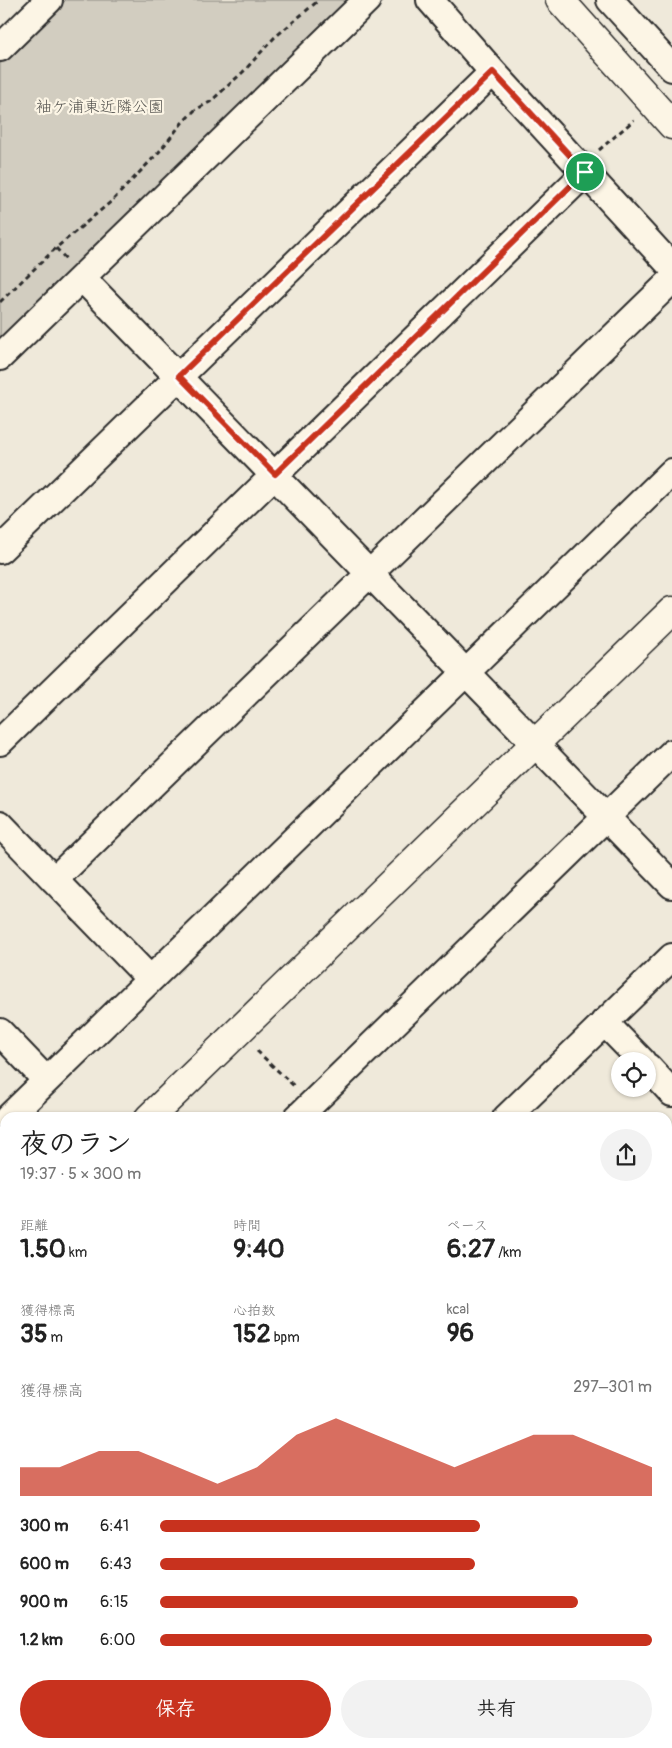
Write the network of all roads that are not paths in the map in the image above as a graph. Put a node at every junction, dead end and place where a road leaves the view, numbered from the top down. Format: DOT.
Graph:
graph roads {
  1 [pos="49,0"];
  2 [pos="368,0"];
  3 [pos="430,0"];
  4 [pos="560,0"];
  5 [pos="610,0"];
  6 [pos="0,48"];
  7 [pos="669,59"];
  8 [pos="493,72"];
  9 [pos="672,125"];
  10 [pos="583,170"];
  11 [pos="672,267"];
  12 [pos="82,278"];
  13 [pos="672,280"];
  14 [pos="0,357"];
  15 [pos="179,376"];
  16 [pos="672,472"];
  17 [pos="275,474"];
  18 [pos="0,550"];
  19 [pos="371,574"];
  20 [pos="672,611"];
  21 [pos="464,672"];
  22 [pos="0,742"];
  23 [pos="535,746"];
  24 [pos="672,753"];
  25 [pos="605,817"];
  26 [pos="0,824"];
  27 [pos="54,880"];
  28 [pos="672,885"];
  29 [pos="672,957"];
  30 [pos="150,979"];
  31 [pos="604,1022"];
  32 [pos="0,1032"];
  33 [pos="633,1052"];
  34 [pos="656,1076"];
  35 [pos="46,1080"];
  36 [pos="672,1093"];
  37 [pos="304,1110"];
  38 [pos="14,1112"];
  39 [pos="158,1112"];
  40 [pos="512,1112"];
  1 -- 6 [label="street"];
  2 -- 12 [label="street"];
  3 -- 8 [label="street"];
  4 -- 9 [label="street"];
  5 -- 7 [label="street"];
  8 -- 10 [label="street"];
  8 -- 15 [label="street"];
  10 -- 11 [label="street"];
  10 -- 17 [label="street"];
  12 -- 14 [label="street"];
  12 -- 15 [label="street"];
  13 -- 19 [label="street"];
  15 -- 17 [label="street"];
  15 -- 18 [label="street"];
  16 -- 21 [label="street"];
  17 -- 19 [label="street"];
  17 -- 22 [label="street"];
  19 -- 21 [label="street"];
  19 -- 27 [label="street"];
  20 -- 23 [label="street"];
  21 -- 23 [label="street"];
  21 -- 30 [label="street"];
  23 -- 25 [label="street"];
  23 -- 39 [label="street"];
  24 -- 25 [label="street"];
  25 -- 28 [label="street"];
  25 -- 37 [label="street"];
  26 -- 27 [label="street"];
  27 -- 30 [label="street"];
  29 -- 31 [label="street"];
  30 -- 35 [label="street"];
  31 -- 33 [label="street"];
  31 -- 40 [label="street"];
  32 -- 35 [label="street"];
  34 -- 36 [label="street"];
  35 -- 38 [label="street"];
}
